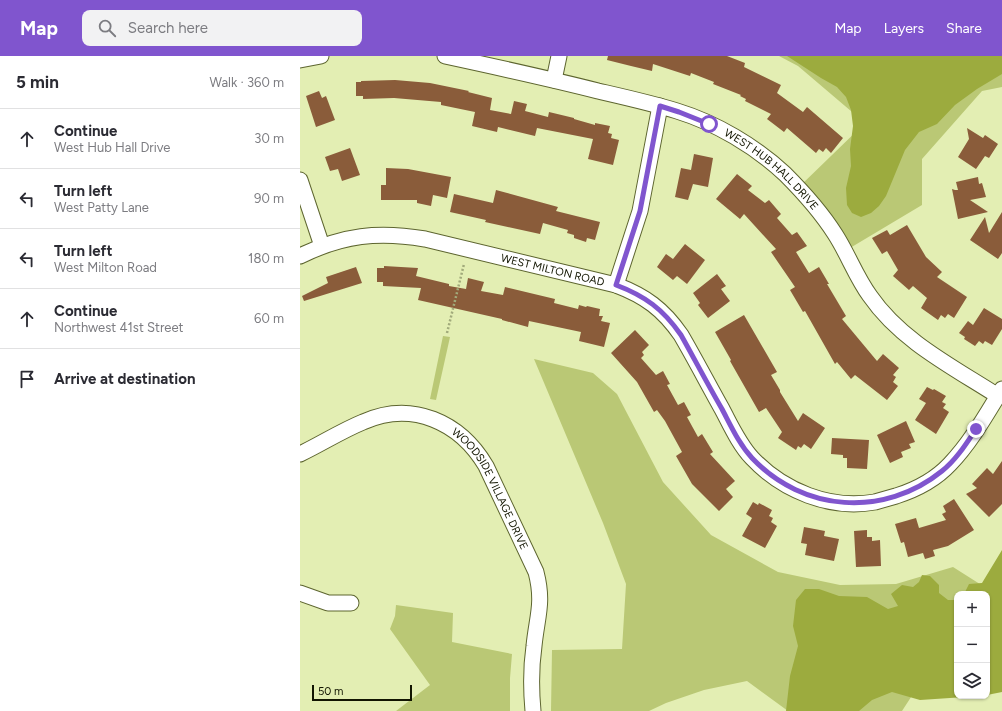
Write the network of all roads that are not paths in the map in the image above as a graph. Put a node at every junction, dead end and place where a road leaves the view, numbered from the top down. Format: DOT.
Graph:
graph roads {
  1 [pos="321,56"];
  2 [pos="445,56"];
  3 [pos="559,56"];
  4 [pos="300,60"];
  5 [pos="554,80"];
  6 [pos="660,106"];
  7 [pos="300,180"];
  8 [pos="322,246"];
  9 [pos="300,256"];
  10 [pos="616,285"];
  11 [pos="1000,393"];
  12 [pos="300,454"];
  13 [pos="300,593"];
  14 [pos="351,603"];
  15 [pos="533,711"];
  1 -- 4 [label="street"];
  2 -- 5 [label="street, WEST HUB HALL DRIVE"];
  3 -- 5 [label="street"];
  5 -- 6 [label="street, WEST HUB HALL DRIVE"];
  6 -- 10 [label="street"];
  6 -- 11 [label="street, WEST HUB HALL DRIVE"];
  7 -- 8 [label="street"];
  8 -- 9 [label="street, WEST MILTON ROAD"];
  8 -- 10 [label="street, WEST MILTON ROAD"];
  10 -- 11 [label="street, WEST MILTON ROAD"];
  12 -- 15 [label="street, WOODSIDE VILLAGE DRIVE"];
  13 -- 14 [label="street"];
}
